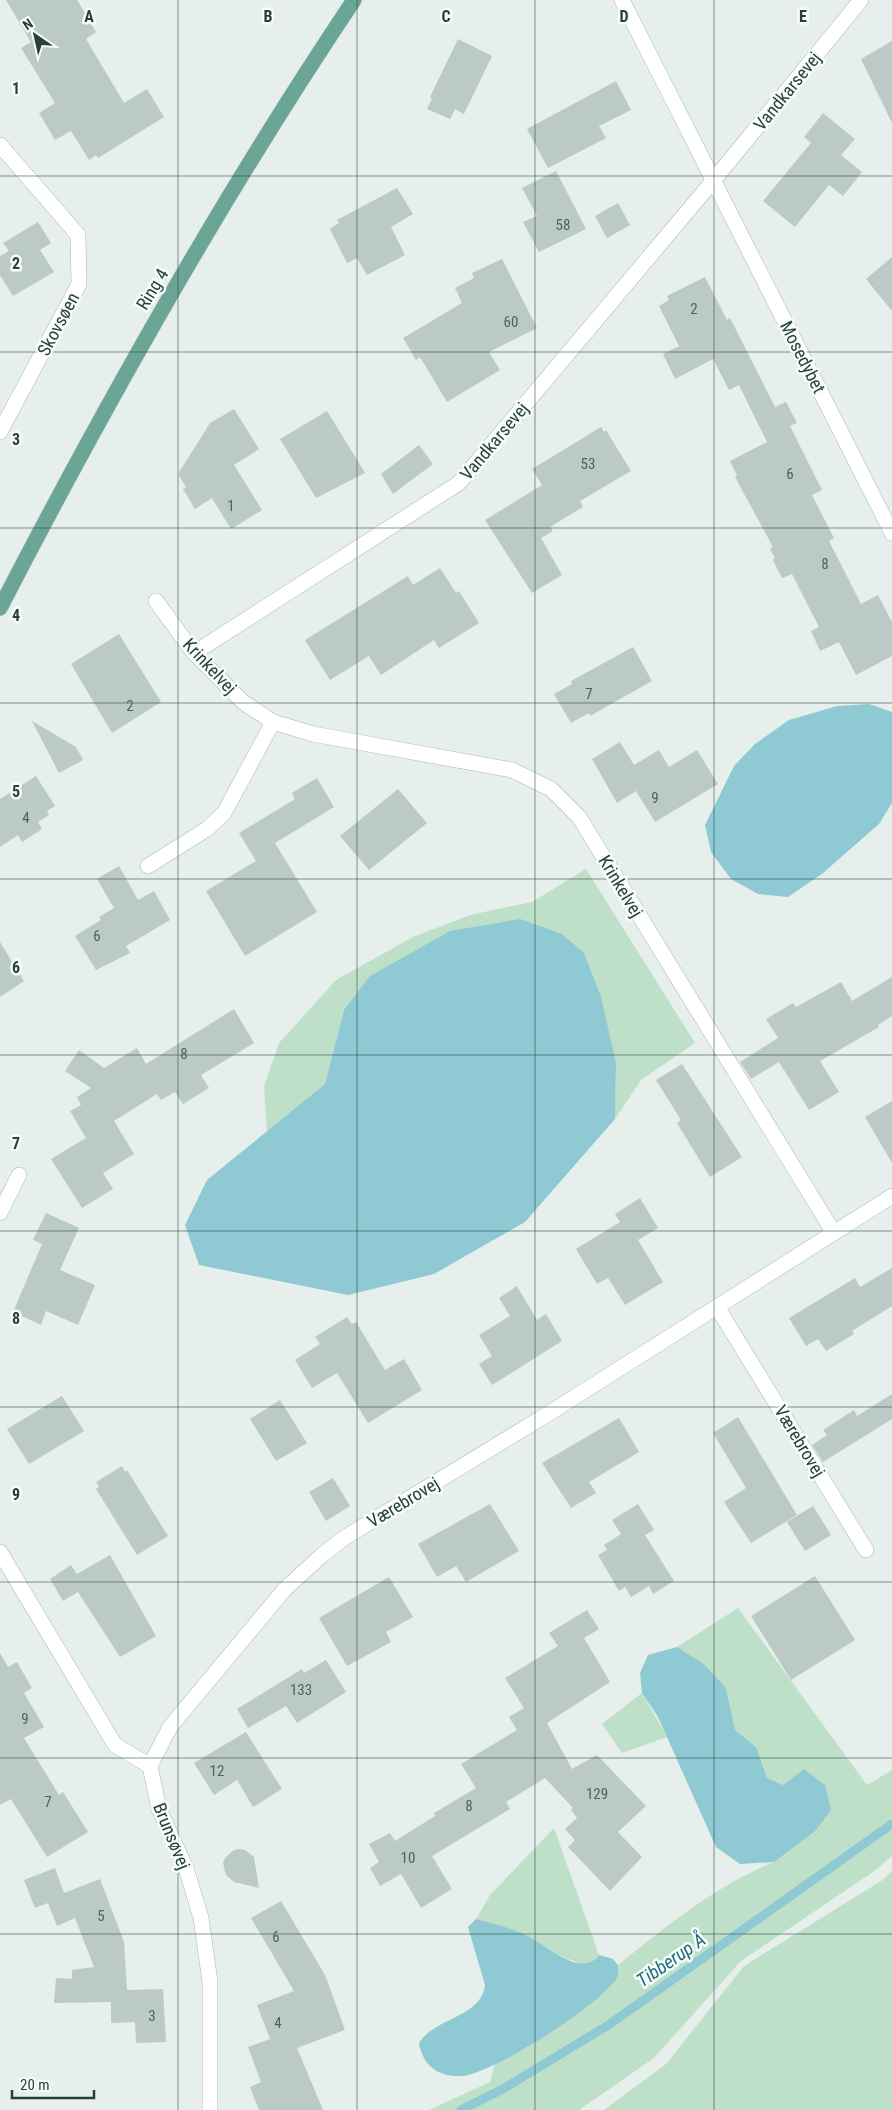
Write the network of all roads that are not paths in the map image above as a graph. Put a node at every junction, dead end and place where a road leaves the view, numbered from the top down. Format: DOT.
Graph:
graph roads {
  1 [pos="354,0"];
  2 [pos="622,0"];
  3 [pos="861,0"];
  4 [pos="0,145"];
  5 [pos="713,181"];
  6 [pos="0,432"];
  7 [pos="892,533"];
  8 [pos="156,601"];
  9 [pos="0,608"];
  10 [pos="194,653"];
  11 [pos="273,722"];
  12 [pos="148,866"];
  13 [pos="19,1175"];
  14 [pos="892,1196"];
  15 [pos="0,1213"];
  16 [pos="834,1233"];
  17 [pos="717,1307"];
  18 [pos="866,1550"];
  19 [pos="0,1552"];
  20 [pos="150,1766"];
  21 [pos="210,2110"];
  1 -- 9 [label="main road, Ring 4"];
  2 -- 5 [label="street"];
  3 -- 5 [label="street, Vandkarsevej"];
  4 -- 6 [label="street, Skovsøen"];
  5 -- 7 [label="street, Mosedybet"];
  5 -- 10 [label="street, Vandkarsevej"];
  8 -- 10 [label="street, Krinkelvej"];
  10 -- 11 [label="street, Krinkelvej"];
  11 -- 12 [label="street"];
  11 -- 16 [label="street, Krinkelvej"];
  13 -- 15 [label="street"];
  14 -- 16 [label="street, Værebrovej"];
  16 -- 17 [label="street, Værebrovej"];
  17 -- 18 [label="street, Værebrovej"];
  17 -- 20 [label="street, Værebrovej"];
  19 -- 20 [label="street"];
  20 -- 21 [label="street, Brunsøvej"];
}
